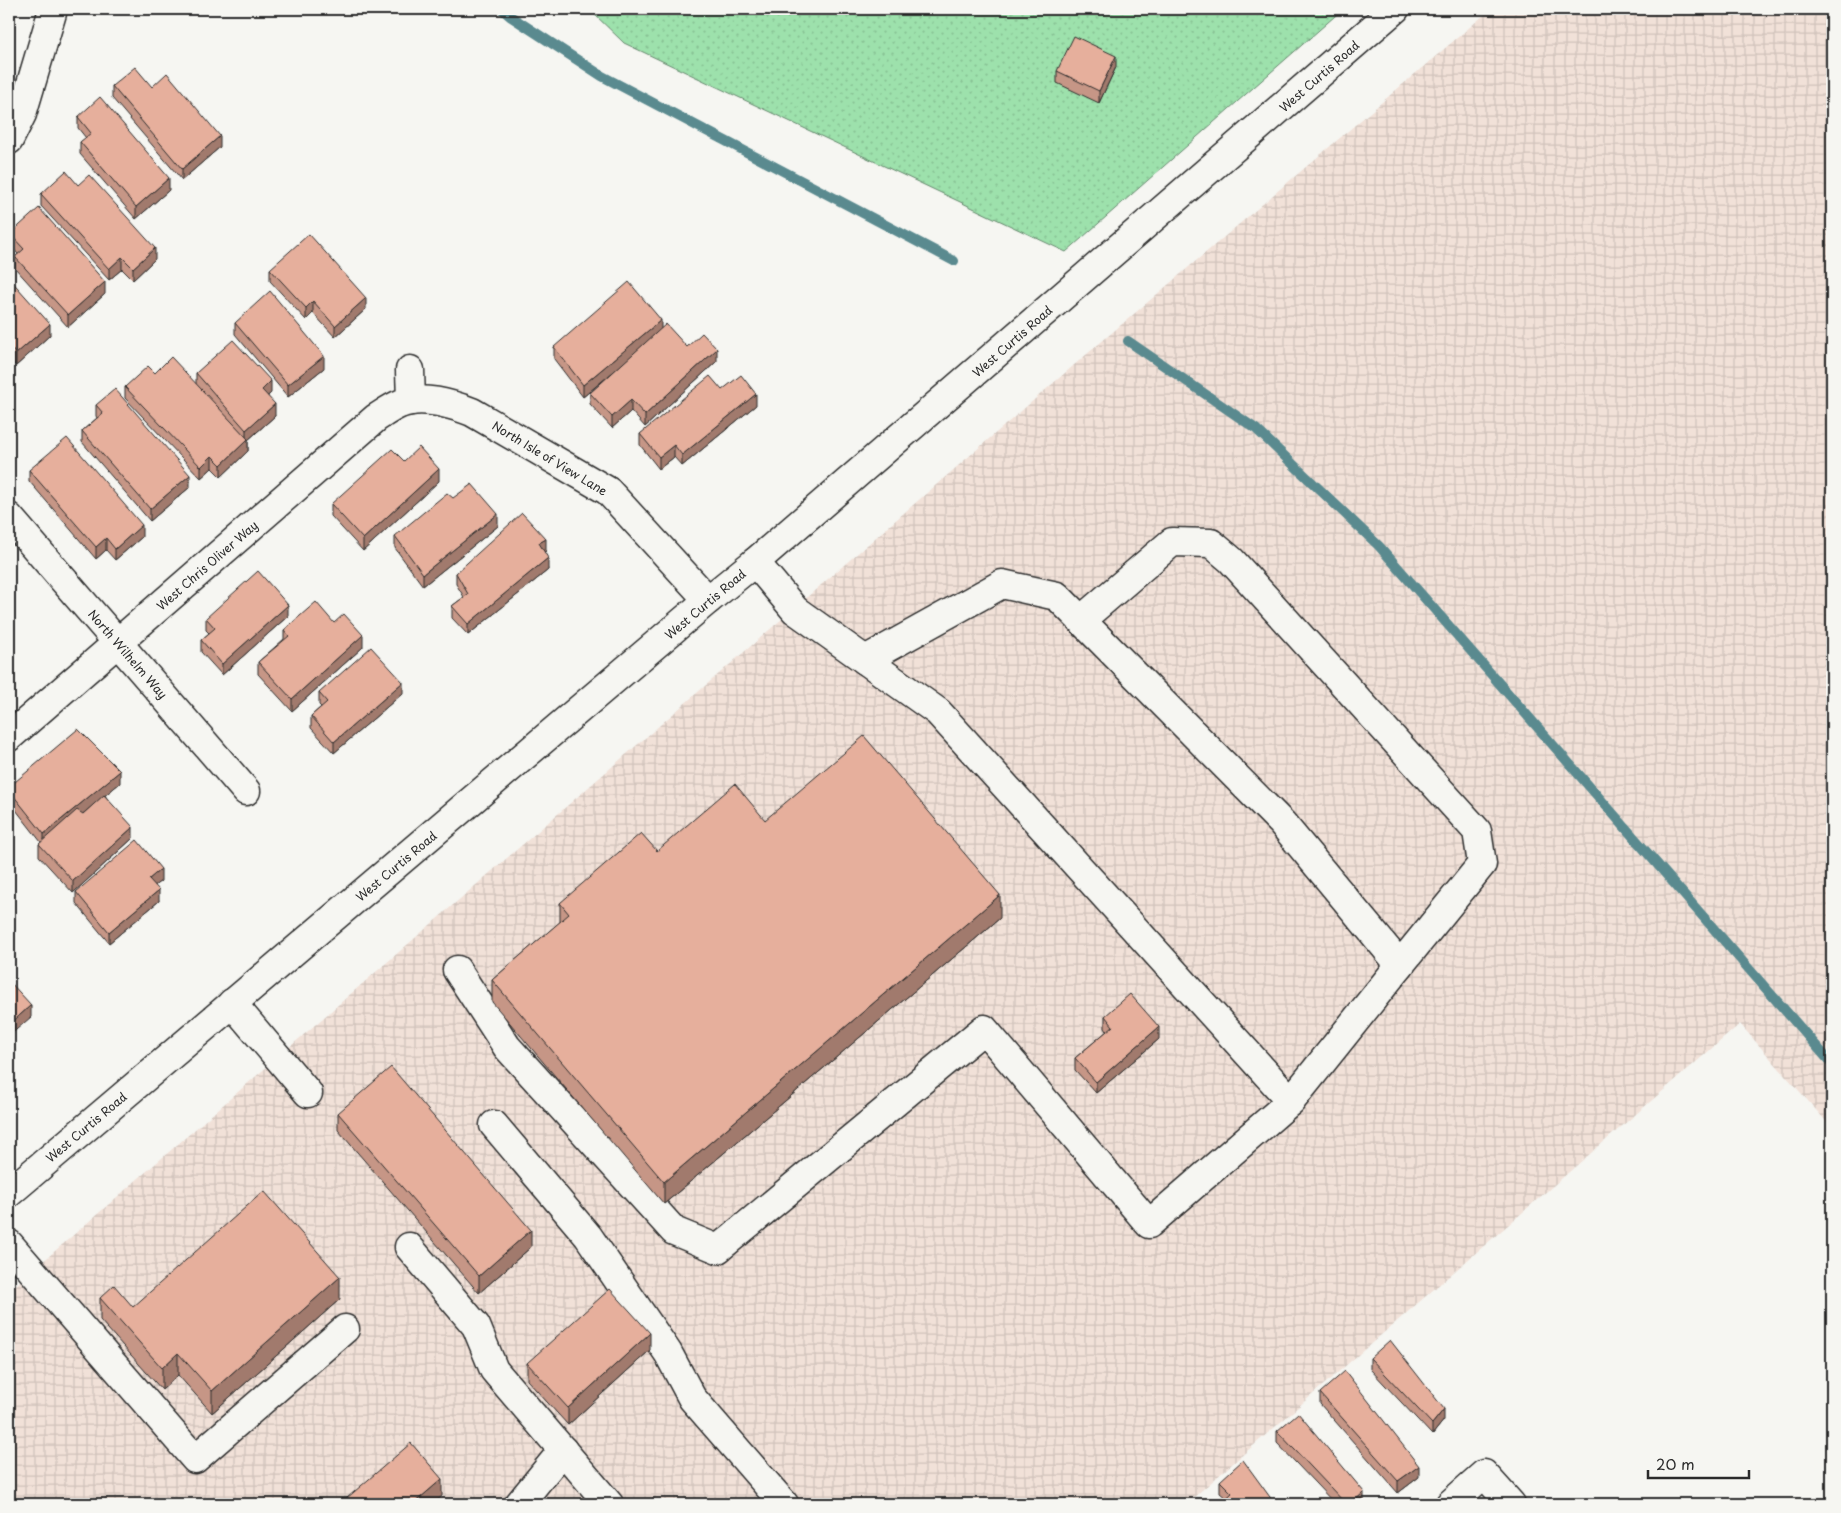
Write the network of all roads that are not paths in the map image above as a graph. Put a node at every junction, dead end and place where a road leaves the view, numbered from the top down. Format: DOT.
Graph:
graph roads {
  1 [pos="1395,9"];
  2 [pos="52,13"];
  3 [pos="9,140"];
  4 [pos="410,370"];
  5 [pos="411,401"];
  6 [pos="9,517"];
  7 [pos="755,562"];
  8 [pos="708,600"];
  9 [pos="1081,620"];
  10 [pos="118,643"];
  11 [pos="865,660"];
  12 [pos="9,737"];
  13 [pos="246,791"];
  14 [pos="1400,965"];
  15 [pos="457,970"];
  16 [pos="232,1003"];
  17 [pos="308,1093"];
  18 [pos="1291,1101"];
  19 [pos="494,1125"];
  20 [pos="9,1194"];
  21 [pos="9,1244"];
  22 [pos="409,1247"];
  23 [pos="345,1330"];
  24 [pos="563,1450"];
  25 [pos="519,1504"];
  26 [pos="610,1504"];
  27 [pos="784,1504"];
  28 [pos="1450,1504"];
  29 [pos="1511,1504"];
  1 -- 7 [label="street, West Curtis Road"];
  2 -- 3 [label="street"];
  4 -- 5 [label="street"];
  5 -- 8 [label="street, North Isle of View Lane"];
  5 -- 10 [label="street, West Chris Oliver Way"];
  6 -- 10 [label="street, North Wilhelm Way"];
  7 -- 8 [label="street, West Curtis Road"];
  7 -- 11 [label="street"];
  8 -- 16 [label="street, West Curtis Road"];
  9 -- 11 [label="street"];
  9 -- 14 [label="street"];
  9 -- 14 [label="street"];
  10 -- 12 [label="street, West Chris Oliver Way"];
  10 -- 13 [label="street, North Wilhelm Way"];
  11 -- 18 [label="street"];
  14 -- 18 [label="street"];
  15 -- 18 [label="street"];
  16 -- 17 [label="street"];
  16 -- 20 [label="street, West Curtis Road"];
  19 -- 27 [label="street"];
  21 -- 23 [label="street"];
  22 -- 24 [label="street"];
  24 -- 25 [label="street"];
  24 -- 26 [label="street"];
  28 -- 29 [label="street"];
}
